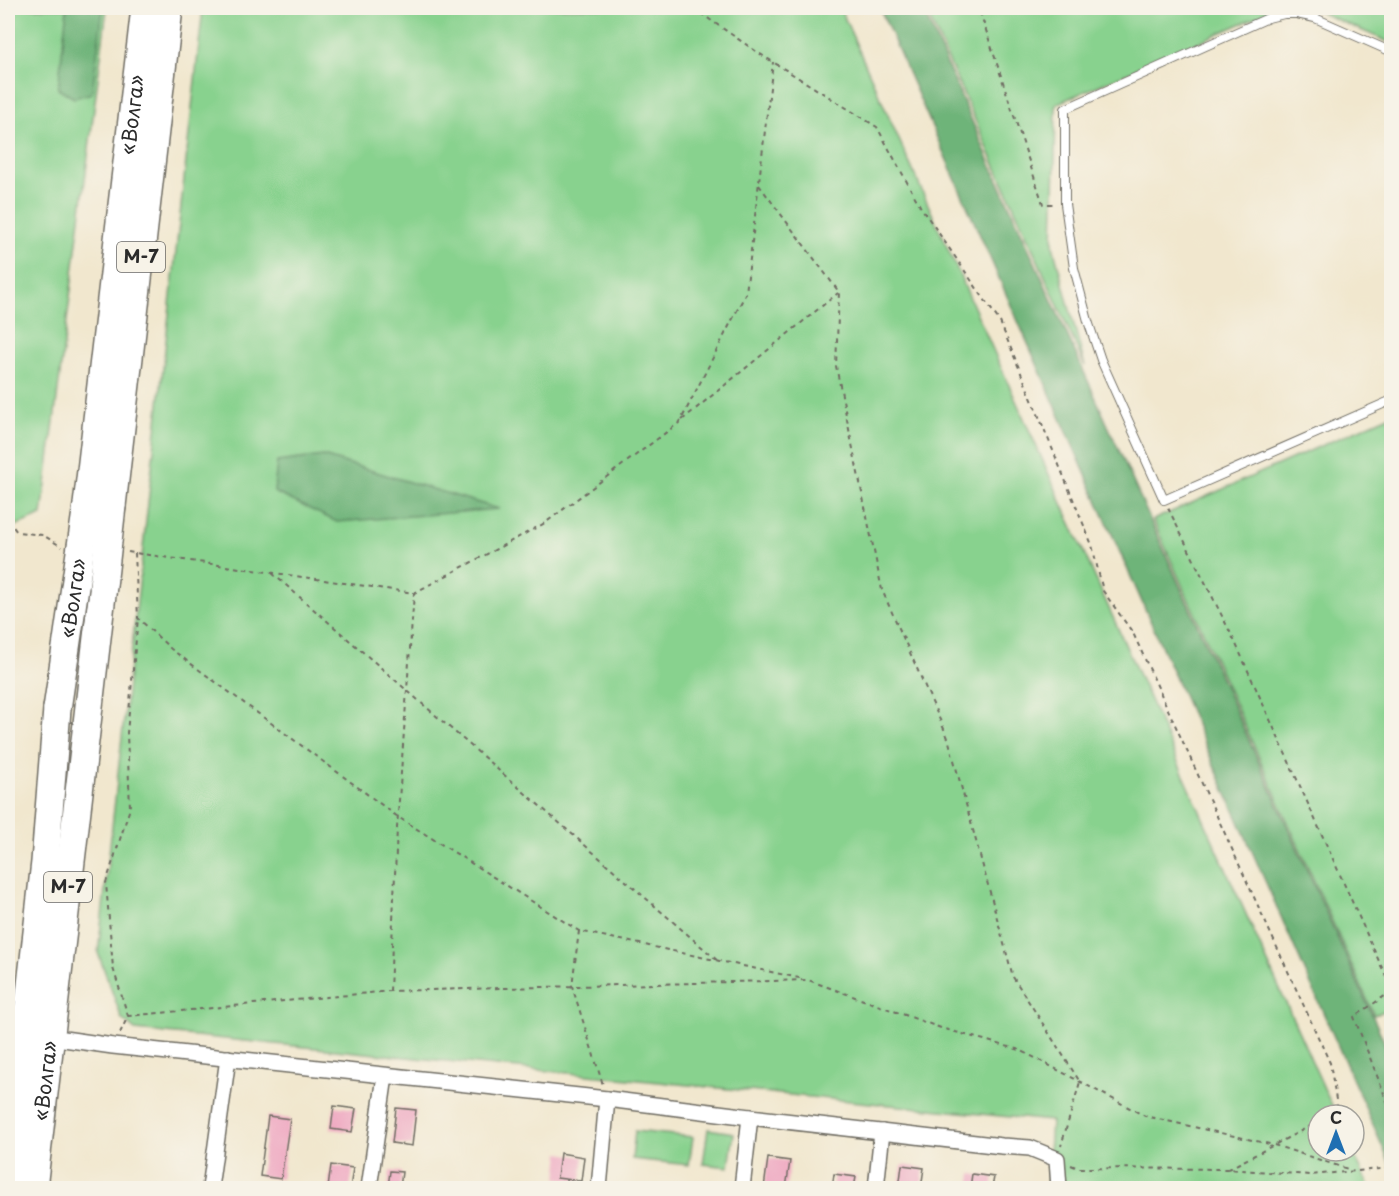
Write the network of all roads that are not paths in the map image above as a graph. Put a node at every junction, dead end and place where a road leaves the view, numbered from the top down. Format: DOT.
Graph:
graph roads {
  1 [pos="145,8"];
  2 [pos="169,8"];
  3 [pos="1392,52"];
  4 [pos="1392,400"];
  5 [pos="99,506"];
  6 [pos="50,1037"];
  7 [pos="228,1058"];
  8 [pos="386,1076"];
  9 [pos="607,1099"];
  10 [pos="12,1100"];
  11 [pos="750,1117"];
  12 [pos="882,1132"];
  13 [pos="8,1188"];
  14 [pos="33,1188"];
  15 [pos="210,1188"];
  16 [pos="369,1188"];
  17 [pos="599,1188"];
  18 [pos="742,1188"];
  19 [pos="876,1188"];
  20 [pos="1059,1188"];
  1 -- 5 [label="highway, «Волга» / М-7"];
  2 -- 5 [label="highway, «Волга» / М-7"];
  3 -- 4 [label="lane"];
  5 -- 6 [label="highway, «Волга» / М-7, bridge"];
  5 -- 10 [label="highway, «Волга» / М-7, bridge"];
  6 -- 7 [label="street"];
  6 -- 14 [label="highway, «Волга» / М-7"];
  7 -- 8 [label="street"];
  7 -- 15 [label="street"];
  8 -- 9 [label="street"];
  8 -- 16 [label="street"];
  9 -- 11 [label="street"];
  9 -- 17 [label="street"];
  10 -- 13 [label="highway, «Волга» / М-7"];
  11 -- 12 [label="street"];
  11 -- 18 [label="street"];
  12 -- 19 [label="street"];
  12 -- 20 [label="street"];
}
